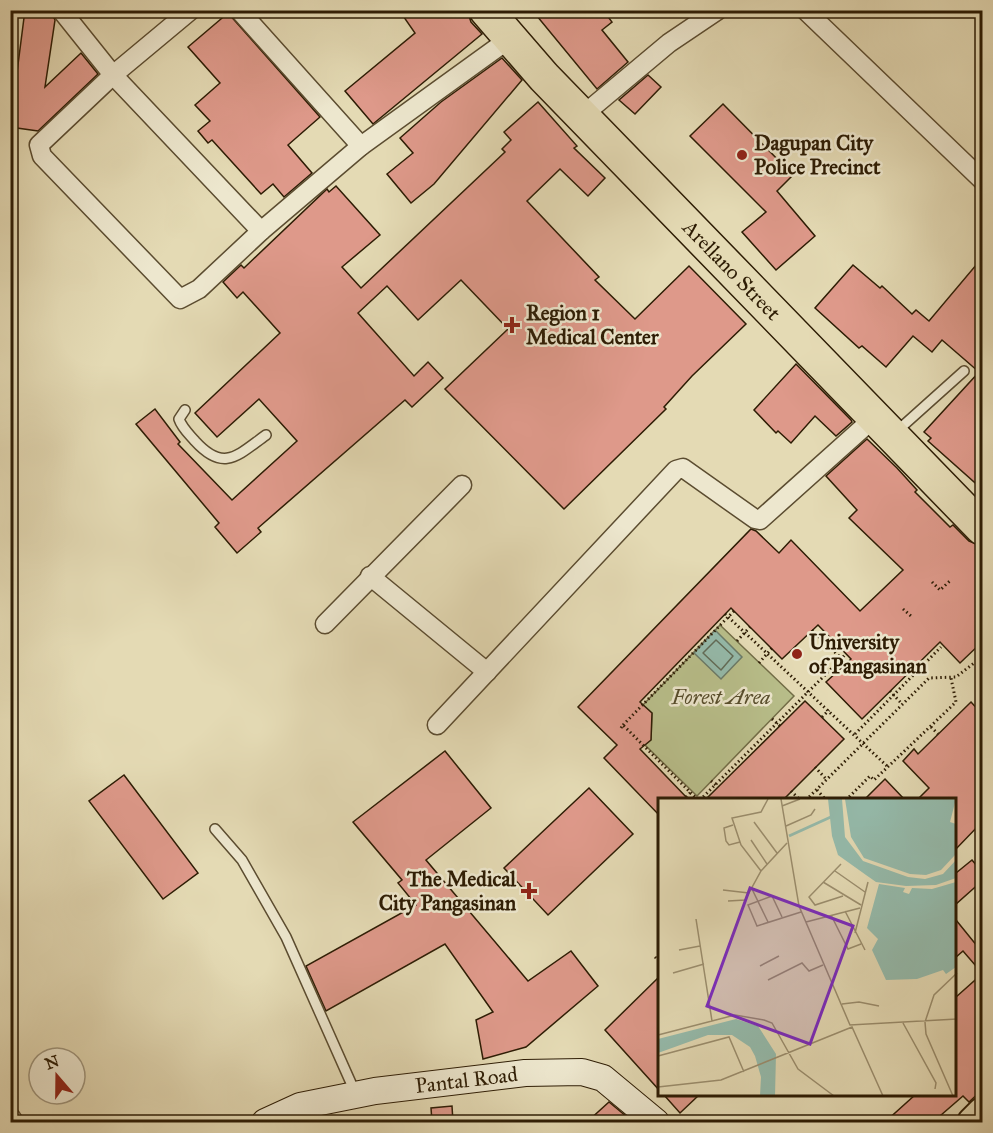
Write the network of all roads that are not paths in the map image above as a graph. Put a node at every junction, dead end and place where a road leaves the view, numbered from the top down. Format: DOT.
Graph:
graph roads {
  1 [pos="61,10"];
  2 [pos="191,10"];
  3 [pos="239,10"];
  4 [pos="486,10"];
  5 [pos="718,10"];
  6 [pos="805,10"];
  7 [pos="508,39"];
  8 [pos="113,75"];
  9 [pos="583,115"];
  10 [pos="362,146"];
  11 [pos="982,180"];
  12 [pos="261,231"];
  13 [pos="964,371"];
  14 [pos="185,410"];
  15 [pos="883,426"];
  16 [pos="266,435"];
  17 [pos="462,485"];
  18 [pos="982,528"];
  19 [pos="370,576"];
  20 [pos="325,624"];
  21 [pos="486,672"];
  22 [pos="437,725"];
  23 [pos="214,829"];
  24 [pos="356,1094"];
  25 [pos="982,1113"];
  26 [pos="10,1116"];
  27 [pos="14,1122"];
  28 [pos="265,1122"];
  29 [pos="656,1122"];
  30 [pos="972,1122"];
  1 -- 8 [label="street"];
  2 -- 8 [label="street"];
  3 -- 10 [label="street"];
  4 -- 7 [label="highway, Arellano Street"];
  5 -- 9 [label="street"];
  6 -- 11 [label="street"];
  7 -- 9 [label="highway, Arellano Street"];
  7 -- 10 [label="street"];
  8 -- 12 [label="street"];
  8 -- 12 [label="street"];
  9 -- 15 [label="highway, Arellano Street"];
  10 -- 12 [label="street"];
  13 -- 15 [label="lane"];
  14 -- 16 [label="lane"];
  15 -- 18 [label="highway, Arellano Street"];
  15 -- 21 [label="street"];
  17 -- 19 [label="street"];
  19 -- 20 [label="street"];
  19 -- 21 [label="street"];
  21 -- 22 [label="street"];
  23 -- 24 [label="lane"];
  24 -- 28 [label="street, Pantal Road"];
  24 -- 29 [label="street, Pantal Road"];
  25 -- 30 [label="main road"];
  26 -- 27 [label="street"];
}
